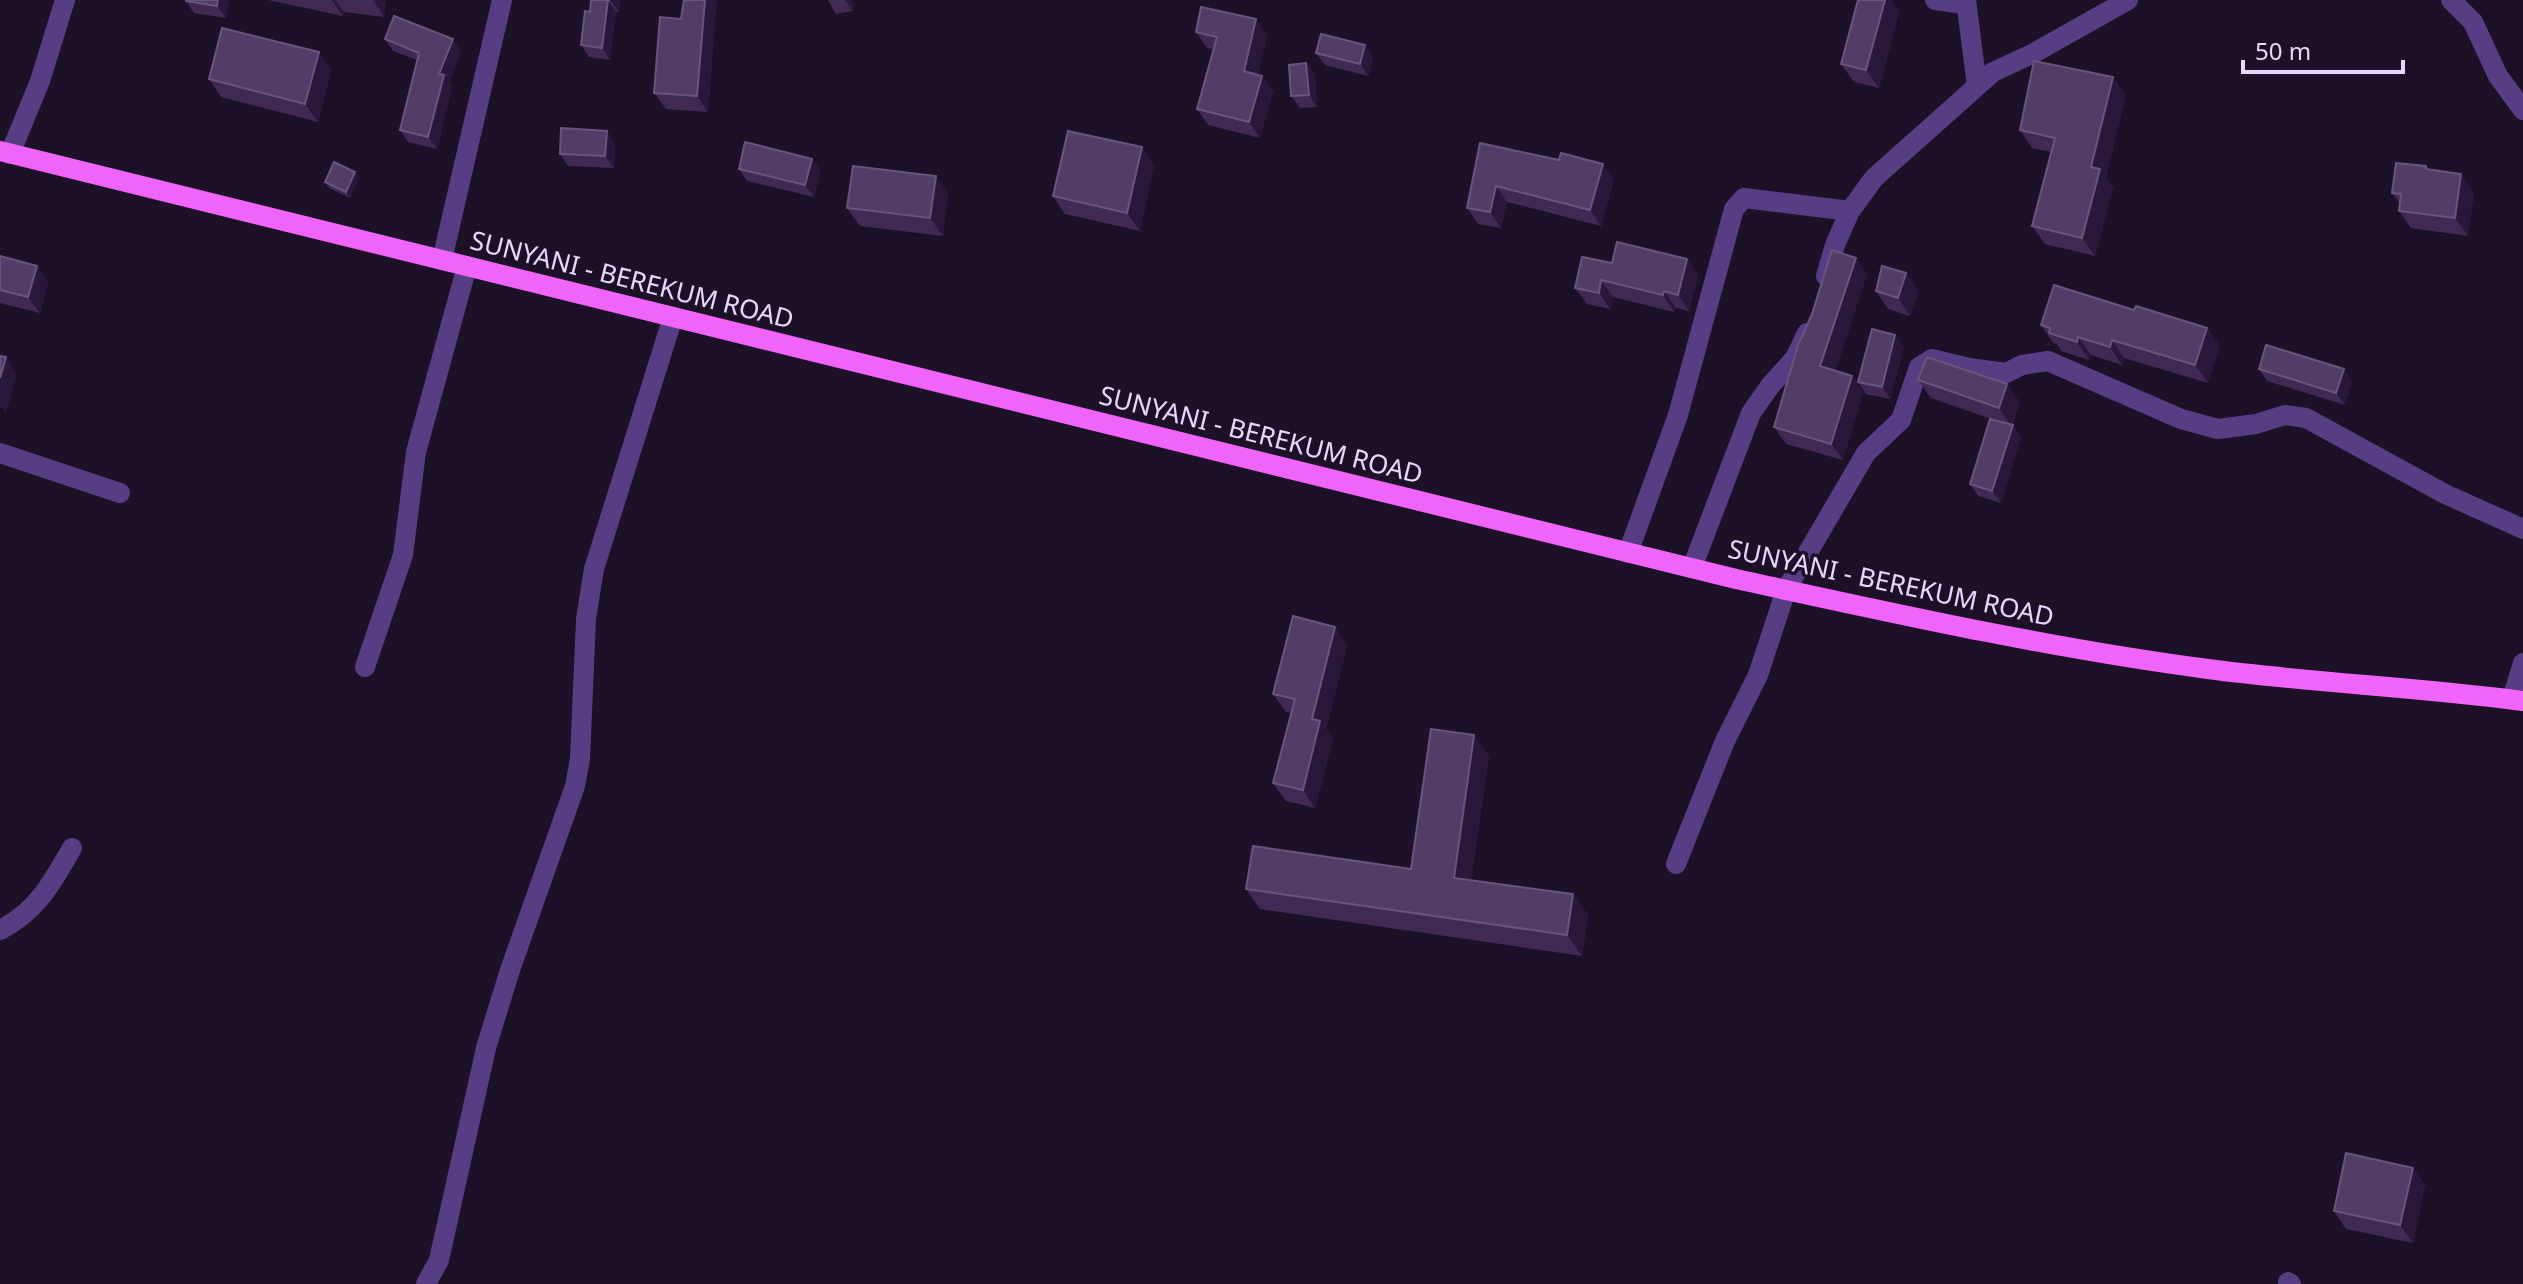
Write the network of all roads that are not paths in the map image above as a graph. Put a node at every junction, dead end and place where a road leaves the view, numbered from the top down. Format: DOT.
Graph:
graph roads {
  1 [pos="65,0"];
  2 [pos="502,0"];
  3 [pos="1935,0"];
  4 [pos="2128,0"];
  5 [pos="2451,0"];
  6 [pos="1966,2"];
  7 [pos="1977,86"];
  8 [pos="2523,110"];
  9 [pos="5,152"];
  10 [pos="1850,211"];
  11 [pos="442,260"];
  12 [pos="467,266"];
  13 [pos="673,317"];
  14 [pos="0,453"];
  15 [pos="120,493"];
  16 [pos="2523,529"];
  17 [pos="1628,553"];
  18 [pos="1692,568"];
  19 [pos="1786,590"];
  20 [pos="2523,663"];
  21 [pos="365,667"];
  22 [pos="2518,700"];
  23 [pos="72,848"];
  24 [pos="1676,864"];
  25 [pos="0,930"];
  26 [pos="426,1284"];
  1 -- 9 [label="street"];
  2 -- 11 [label="street"];
  3 -- 6 [label="street"];
  4 -- 7 [label="street"];
  5 -- 8 [label="street"];
  6 -- 7 [label="street"];
  7 -- 10 [label="street"];
  9 -- 11 [label="main road, SUNYANI - BEREKUM ROAD"];
  10 -- 17 [label="street"];
  10 -- 18 [label="street"];
  11 -- 12 [label="main road, SUNYANI - BEREKUM ROAD"];
  12 -- 13 [label="main road, SUNYANI - BEREKUM ROAD"];
  12 -- 21 [label="street"];
  13 -- 17 [label="main road, SUNYANI - BEREKUM ROAD"];
  13 -- 26 [label="street"];
  14 -- 15 [label="street"];
  16 -- 19 [label="street"];
  17 -- 18 [label="main road, SUNYANI - BEREKUM ROAD"];
  18 -- 19 [label="main road, SUNYANI - BEREKUM ROAD"];
  19 -- 22 [label="main road, SUNYANI - BEREKUM ROAD"];
  19 -- 24 [label="street"];
  20 -- 22 [label="street"];
  23 -- 25 [label="street"];
}
